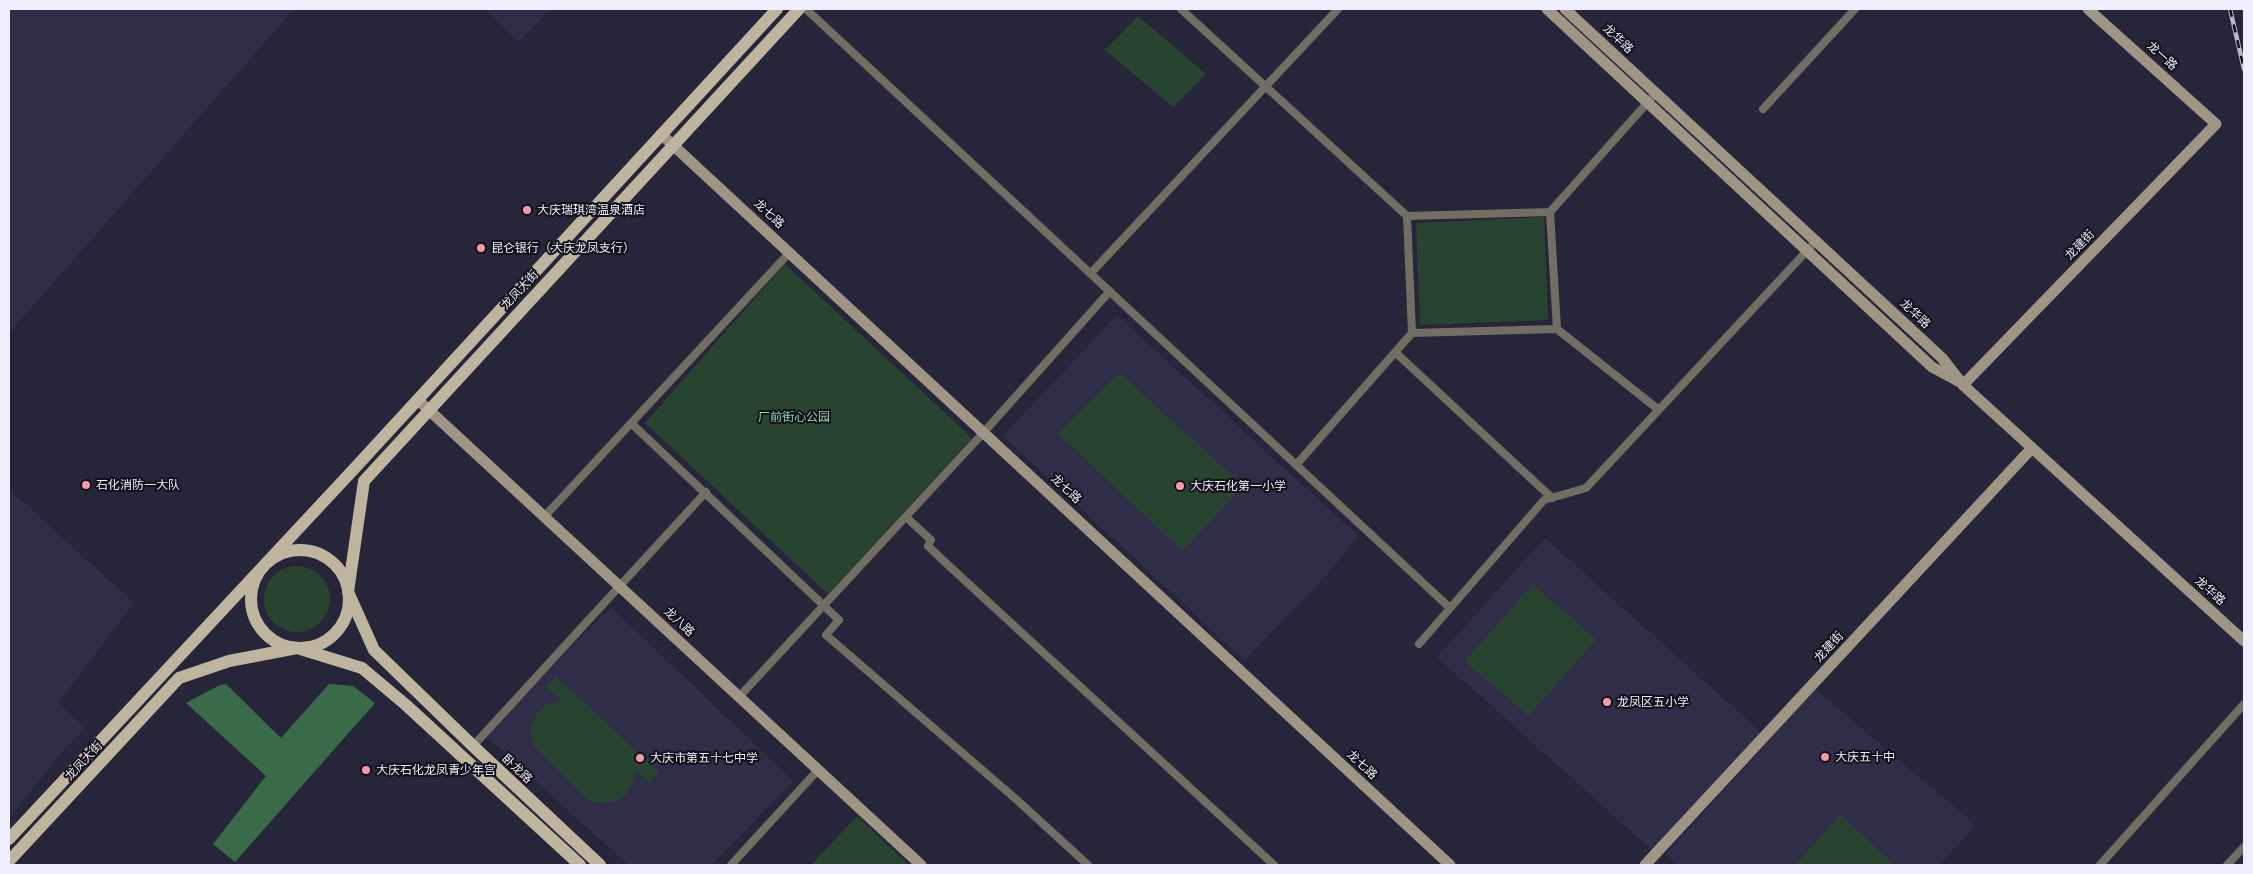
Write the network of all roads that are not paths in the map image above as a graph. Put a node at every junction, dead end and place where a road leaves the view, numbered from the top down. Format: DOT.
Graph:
graph roads {
  1 [pos="777,9"];
  2 [pos="799,9"];
  3 [pos="806,9"];
  4 [pos="1181,9"];
  5 [pos="1338,9"];
  6 [pos="1547,9"];
  7 [pos="1565,9"];
  8 [pos="1855,9"];
  9 [pos="2088,9"];
  10 [pos="1266,86"];
  11 [pos="1656,93"];
  12 [pos="1647,102"];
  13 [pos="1763,109"];
  14 [pos="2216,124"];
  15 [pos="661,134"];
  16 [pos="674,144"];
  17 [pos="1550,212"];
  18 [pos="1407,216"];
  19 [pos="1817,240"];
  20 [pos="1807,251"];
  21 [pos="790,252"];
  22 [pos="1091,273"];
  23 [pos="1110,291"];
  24 [pos="1557,329"];
  25 [pos="1412,333"];
  26 [pos="1395,352"];
  27 [pos="1963,385"];
  28 [pos="418,400"];
  29 [pos="429,410"];
  30 [pos="1659,410"];
  31 [pos="631,423"];
  32 [pos="984,432"];
  33 [pos="2032,448"];
  34 [pos="1296,465"];
  35 [pos="706,492"];
  36 [pos="1552,498"];
  37 [pos="544,516"];
  38 [pos="906,517"];
  39 [pos="264,566"];
  40 [pos="619,586"];
  41 [pos="348,592"];
  42 [pos="824,606"];
  43 [pos="1450,608"];
  44 [pos="2244,641"];
  45 [pos="1419,644"];
  46 [pos="296,648"];
  47 [pos="739,697"];
  48 [pos="2244,704"];
  49 [pos="473,746"];
  50 [pos="818,770"];
  51 [pos="9,839"];
  52 [pos="2244,847"];
  53 [pos="9,862"];
  54 [pos="580,865"];
  55 [pos="600,865"];
  56 [pos="731,865"];
  57 [pos="921,865"];
  58 [pos="1088,865"];
  59 [pos="1274,865"];
  60 [pos="1450,865"];
  61 [pos="1646,865"];
  62 [pos="2100,865"];
  63 [pos="2228,865"];
  1 -- 15 [label="main road, 龙凤大街"];
  2 -- 16 [label="main road, 龙凤大街"];
  3 -- 22 [label="street"];
  4 -- 10 [label="street"];
  5 -- 10 [label="street"];
  6 -- 12 [label="street"];
  7 -- 11 [label="street, 龙华路"];
  8 -- 13 [label="street"];
  9 -- 14 [label="street, 龙一路"];
  10 -- 18 [label="street"];
  10 -- 22 [label="street"];
  11 -- 12 [label="street"];
  11 -- 19 [label="street, 龙华路"];
  12 -- 17 [label="street"];
  12 -- 20 [label="street"];
  14 -- 27 [label="street, 龙建街"];
  15 -- 16 [label="street, 龙七路"];
  15 -- 28 [label="main road, 龙凤大街"];
  16 -- 21 [label="street, 龙七路"];
  16 -- 29 [label="main road, 龙凤大街"];
  17 -- 18 [label="street"];
  17 -- 24 [label="street"];
  18 -- 25 [label="street"];
  19 -- 20 [label="street"];
  19 -- 27 [label="street, 龙华路"];
  20 -- 27 [label="street"];
  20 -- 30 [label="street"];
  21 -- 31 [label="street"];
  21 -- 32 [label="street, 龙七路"];
  22 -- 23 [label="street"];
  23 -- 32 [label="street"];
  23 -- 34 [label="street"];
  24 -- 25 [label="street"];
  24 -- 30 [label="street"];
  25 -- 26 [label="street"];
  26 -- 34 [label="street"];
  26 -- 36 [label="street"];
  27 -- 33 [label="street, 龙华路"];
  28 -- 29 [label="street, 龙八路"];
  28 -- 39 [label="main road, 龙凤大街"];
  29 -- 37 [label="street, 龙八路"];
  29 -- 41 [label="main road, 龙凤大街"];
  30 -- 36 [label="street"];
  31 -- 35 [label="street"];
  31 -- 37 [label="street"];
  32 -- 38 [label="street"];
  32 -- 60 [label="street, 龙七路"];
  33 -- 44 [label="street, 龙华路"];
  33 -- 61 [label="street, 龙建街"];
  34 -- 43 [label="street"];
  35 -- 40 [label="street"];
  35 -- 42 [label="street"];
  36 -- 43 [label="street"];
  37 -- 40 [label="street, 龙八路"];
  38 -- 42 [label="street"];
  38 -- 59 [label="street"];
  39 -- 41 [label="main road"];
  39 -- 46 [label="main road"];
  39 -- 51 [label="main road, 龙凤大街"];
  40 -- 47 [label="street, 龙八路"];
  40 -- 49 [label="street"];
  41 -- 46 [label="main road"];
  41 -- 49 [label="main road, 卧龙路"];
  42 -- 47 [label="street"];
  42 -- 58 [label="street"];
  43 -- 45 [label="street"];
  46 -- 53 [label="main road, 龙凤大街"];
  46 -- 54 [label="main road"];
  47 -- 50 [label="street, 龙八路"];
  48 -- 62 [label="street"];
  49 -- 55 [label="main road, 卧龙路"];
  50 -- 56 [label="street"];
  50 -- 57 [label="street, 龙八路"];
  52 -- 63 [label="street"];
}
